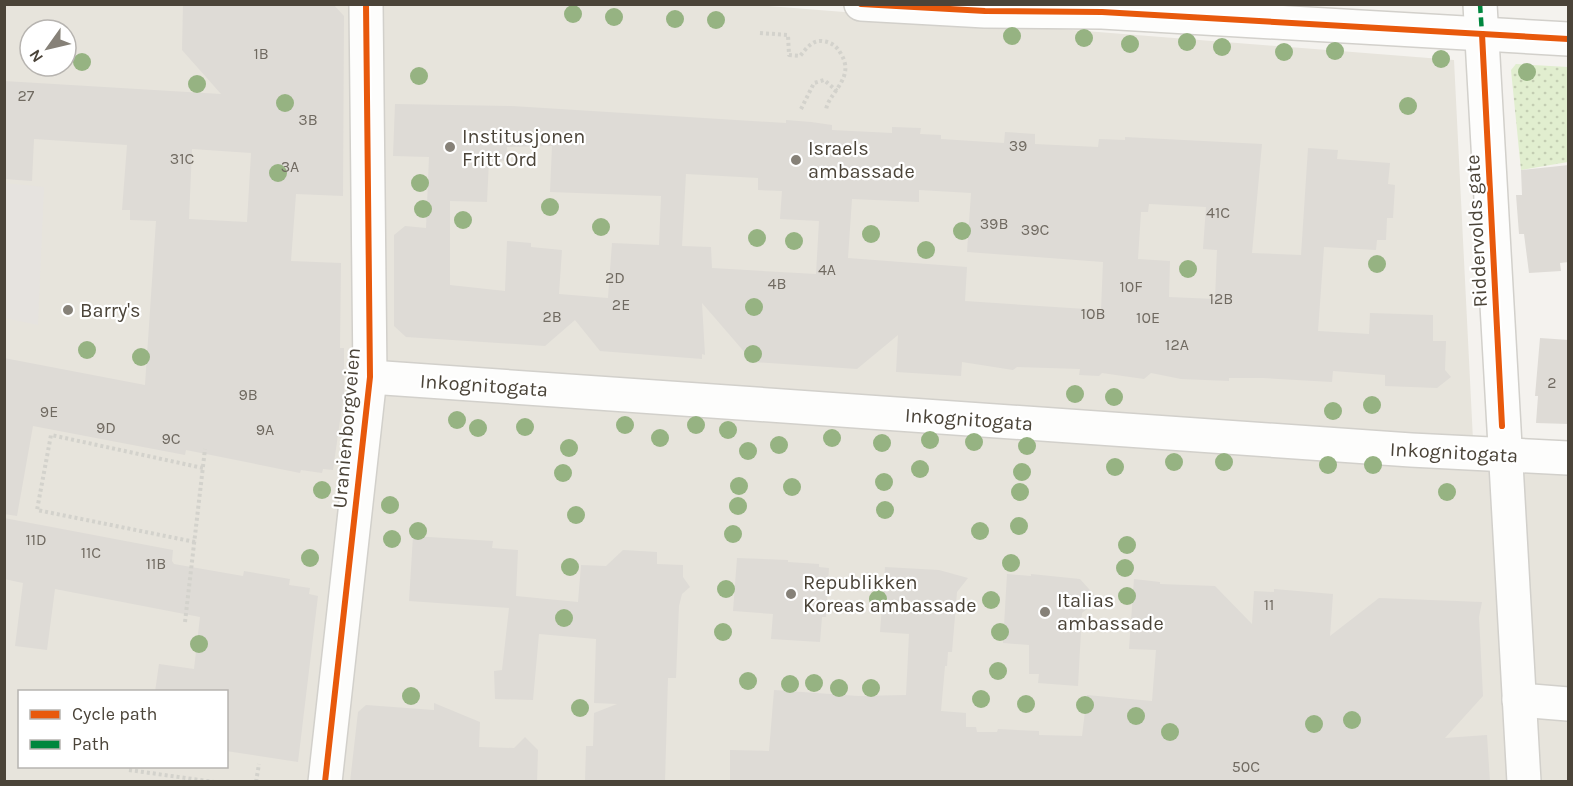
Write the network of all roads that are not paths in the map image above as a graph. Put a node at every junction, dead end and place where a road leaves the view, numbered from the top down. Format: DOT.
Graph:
graph roads {
  1 [pos="366,4"];
  2 [pos="861,4"];
  3 [pos="1481,20"];
  4 [pos="1569,39"];
  5 [pos="370,377"];
  6 [pos="1504,455"];
  7 [pos="1569,458"];
  8 [pos="1569,704"];
  9 [pos="1520,712"];
  10 [pos="1569,725"];
  11 [pos="325,782"];
  12 [pos="1524,782"];
  1 -- 5 [label="street, Uranienborgveien"];
  2 -- 3 [label="street"];
  3 -- 4 [label="street"];
  3 -- 6 [label="street, Riddervolds gate"];
  5 -- 6 [label="street, Inkognitogata"];
  5 -- 11 [label="street, Uranienborgveien"];
  6 -- 7 [label="street, Inkognitogata"];
  6 -- 9 [label="street, Riddervolds gate"];
  8 -- 9 [label="street"];
  9 -- 10 [label="street"];
  9 -- 12 [label="street, Riddervolds gate"];
}
